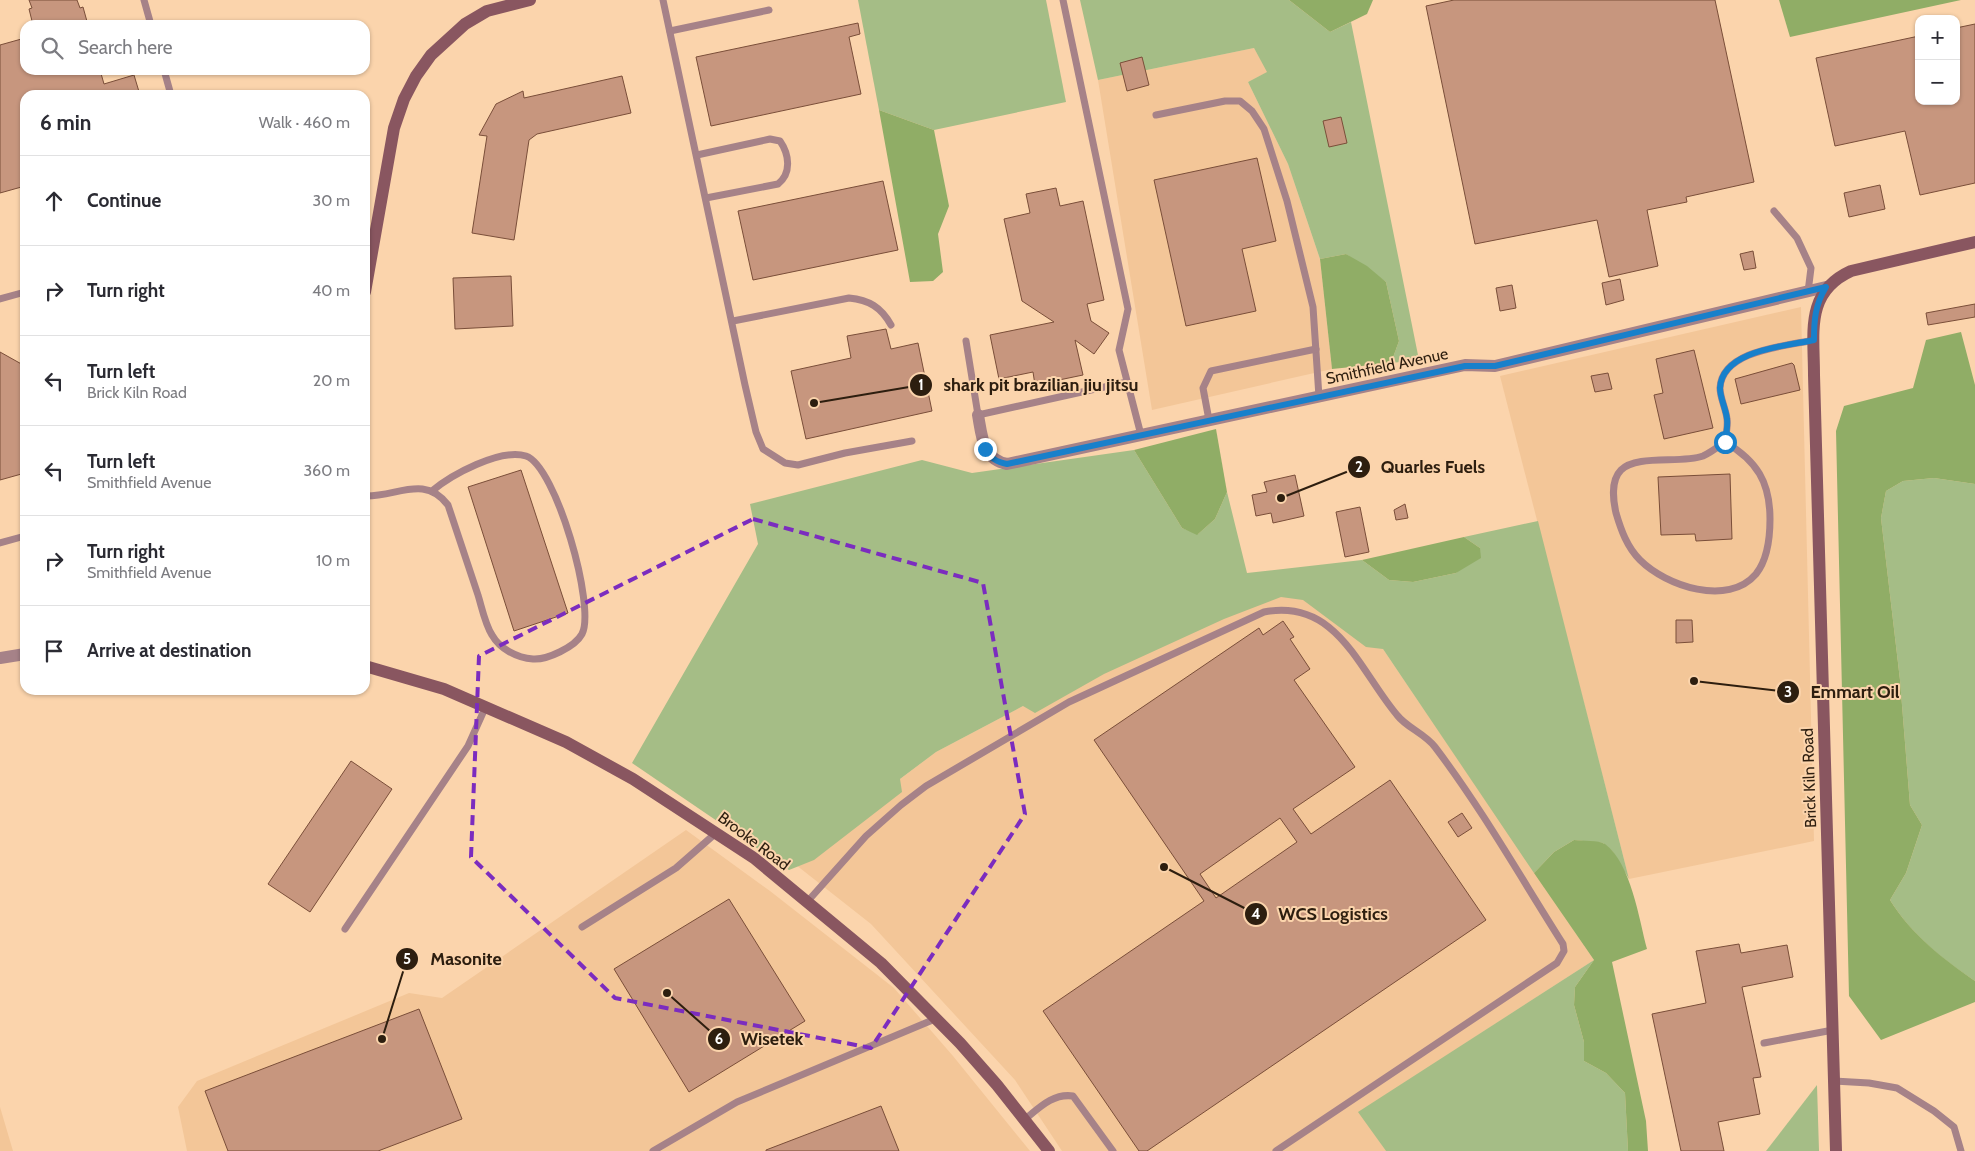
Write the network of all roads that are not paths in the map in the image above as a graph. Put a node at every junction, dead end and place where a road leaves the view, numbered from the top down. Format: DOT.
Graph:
graph roads {
  1 [pos="144,0"];
  2 [pos="530,0"];
  3 [pos="663,0"];
  4 [pos="1063,0"];
  5 [pos="769,10"];
  6 [pos="150,20"];
  7 [pos="670,31"];
  8 [pos="165,75"];
  9 [pos="170,90"];
  10 [pos="1156,115"];
  11 [pos="696,155"];
  12 [pos="706,198"];
  13 [pos="1774,211"];
  14 [pos="370,235"];
  15 [pos="1975,242"];
  16 [pos="1826,287"];
  17 [pos="1808,292"];
  18 [pos="20,293"];
  19 [pos="0,299"];
  20 [pos="733,321"];
  21 [pos="891,325"];
  22 [pos="1814,340"];
  23 [pos="966,341"];
  24 [pos="1316,349"];
  25 [pos="1127,382"];
  26 [pos="1319,397"];
  27 [pos="978,415"];
  28 [pos="1209,420"];
  29 [pos="1141,435"];
  30 [pos="912,441"];
  31 [pos="1725,442"];
  32 [pos="432,491"];
  33 [pos="370,495"];
  34 [pos="20,537"];
  35 [pos="0,543"];
  36 [pos="20,655"];
  37 [pos="0,658"];
  38 [pos="370,667"];
  39 [pos="486,706"];
  40 [pos="716,832"];
  41 [pos="807,902"];
  42 [pos="582,927"];
  43 [pos="345,929"];
  44 [pos="935,1019"];
  45 [pos="1833,1030"];
  46 [pos="1764,1042"];
  47 [pos="1834,1081"];
  48 [pos="1024,1120"];
  49 [pos="653,1151"];
  50 [pos="1049,1151"];
  51 [pos="1113,1151"];
  52 [pos="1276,1151"];
  53 [pos="1836,1151"];
  54 [pos="1961,1151"];
  1 -- 6 [label="lane"];
  2 -- 14 [label="street"];
  3 -- 7 [label="lane"];
  4 -- 25 [label="lane"];
  5 -- 7 [label="lane"];
  7 -- 11 [label="lane"];
  8 -- 9 [label="lane"];
  10 -- 24 [label="lane"];
  11 -- 12 [label="lane"];
  11 -- 12 [label="lane"];
  12 -- 20 [label="lane"];
  13 -- 17 [label="lane"];
  15 -- 16 [label="street, Smithfield Avenue"];
  16 -- 17 [label="street, Smithfield Avenue"];
  16 -- 22 [label="street, Brick Kiln Road"];
  17 -- 26 [label="street, Smithfield Avenue"];
  18 -- 19 [label="lane"];
  20 -- 21 [label="lane"];
  20 -- 30 [label="lane"];
  22 -- 31 [label="lane"];
  22 -- 45 [label="street, Brick Kiln Road"];
  23 -- 27 [label="lane"];
  24 -- 26 [label="lane"];
  24 -- 28 [label="lane"];
  25 -- 27 [label="lane"];
  25 -- 29 [label="lane"];
  26 -- 28 [label="street, Smithfield Avenue"];
  27 -- 29 [label="street, Smithfield Avenue"];
  28 -- 29 [label="street, Smithfield Avenue"];
  31 -- 31 [label="lane"];
  32 -- 32 [label="lane"];
  32 -- 33 [label="lane"];
  34 -- 35 [label="lane"];
  36 -- 37 [label="street"];
  38 -- 39 [label="street, Brooke Road"];
  39 -- 40 [label="street, Brooke Road"];
  39 -- 43 [label="lane"];
  40 -- 41 [label="street, Brooke Road"];
  40 -- 42 [label="lane"];
  41 -- 44 [label="street, Brooke Road"];
  41 -- 52 [label="lane"];
  44 -- 48 [label="street, Brooke Road"];
  44 -- 49 [label="lane"];
  45 -- 46 [label="lane"];
  45 -- 47 [label="street, Brick Kiln Road"];
  47 -- 53 [label="street, Brick Kiln Road"];
  47 -- 54 [label="lane"];
  48 -- 50 [label="street, Brooke Road"];
  48 -- 51 [label="lane"];
}
